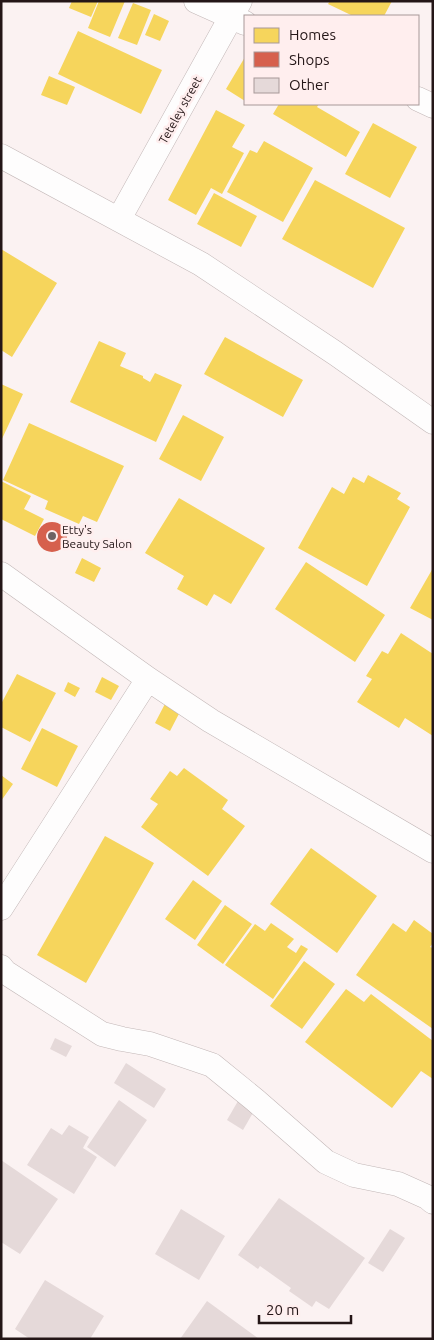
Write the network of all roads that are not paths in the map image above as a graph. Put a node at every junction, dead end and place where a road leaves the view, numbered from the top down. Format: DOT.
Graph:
graph roads {
  1 [pos="196,1"];
  2 [pos="239,14"];
  3 [pos="419,99"];
  4 [pos="433,106"];
  5 [pos="1,156"];
  6 [pos="119,218"];
  7 [pos="433,422"];
  8 [pos="1,574"];
  9 [pos="148,679"];
  10 [pos="433,851"];
  11 [pos="1,908"];
  12 [pos="1,967"];
  13 [pos="433,1202"];
  1 -- 2 [label="street"];
  2 -- 6 [label="street, Teteley street"];
  3 -- 4 [label="street"];
  5 -- 6 [label="street"];
  6 -- 7 [label="street"];
  8 -- 9 [label="street"];
  9 -- 10 [label="street"];
  9 -- 11 [label="street"];
  12 -- 13 [label="street"];
}
